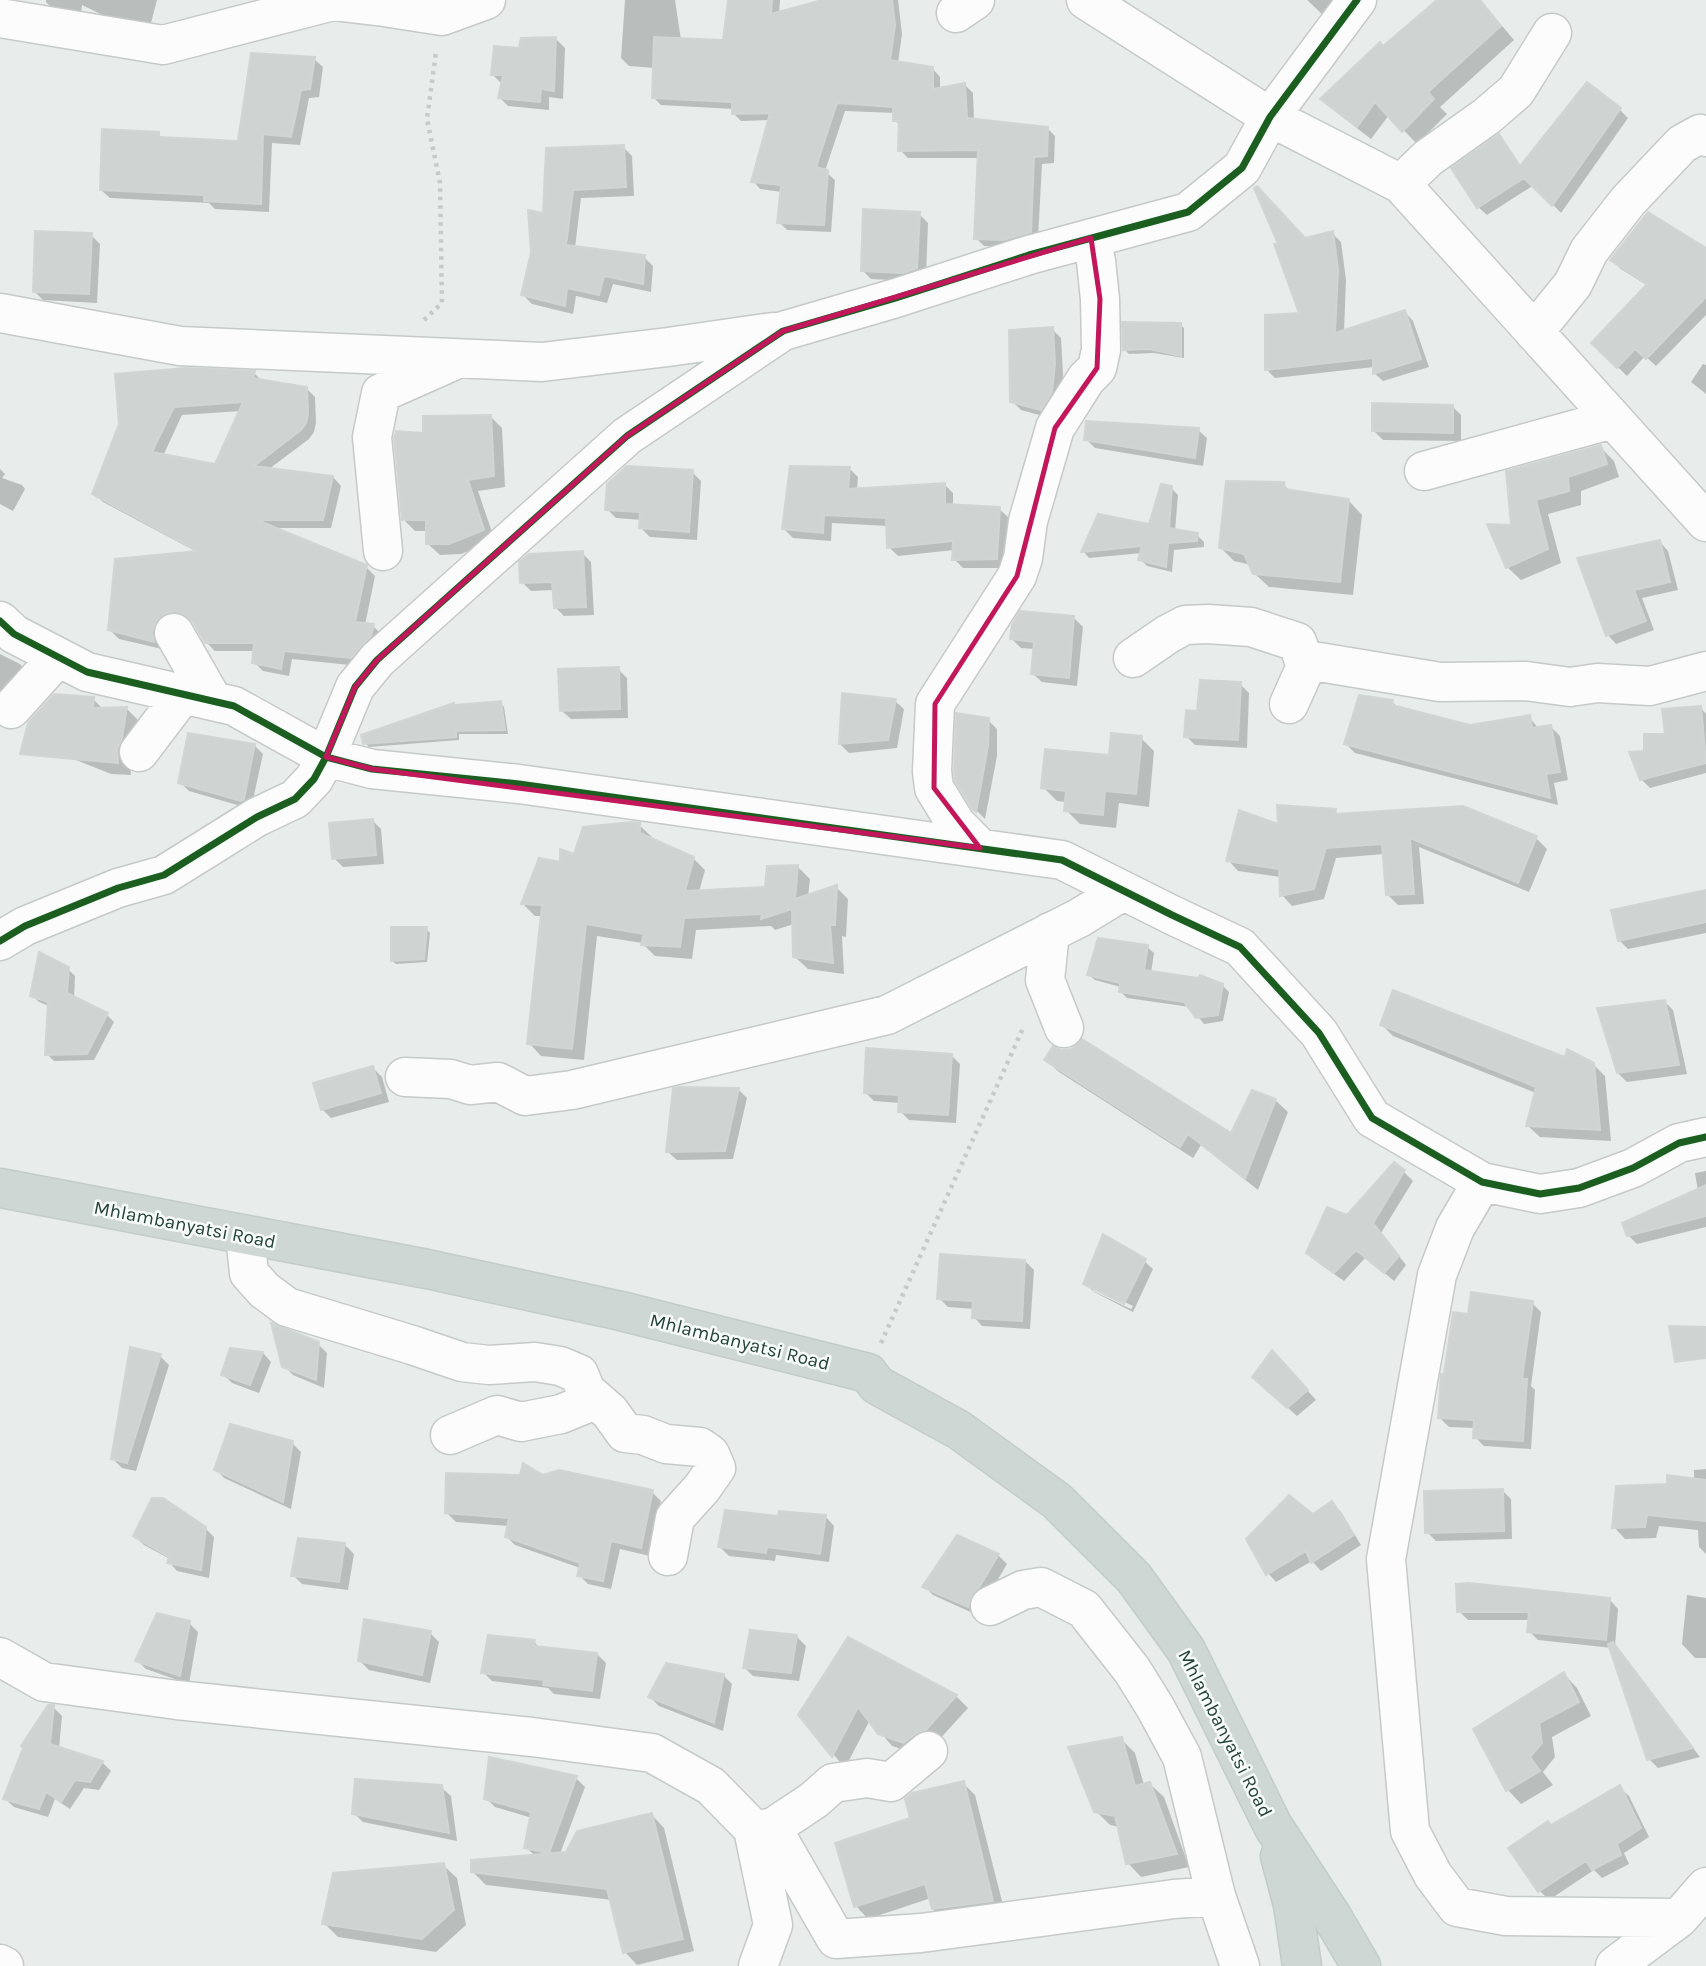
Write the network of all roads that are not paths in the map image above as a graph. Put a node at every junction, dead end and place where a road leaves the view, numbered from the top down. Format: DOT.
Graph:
graph roads {
  1 [pos="486,0"];
  2 [pos="1086,0"];
  3 [pos="1357,0"];
  4 [pos="333,1"];
  5 [pos="13,13"];
  6 [pos="1552,33"];
  7 [pos="1270,117"];
  8 [pos="1706,137"];
  9 [pos="1401,184"];
  10 [pos="1091,238"];
  11 [pos="0,313"];
  12 [pos="783,331"];
  13 [pos="1534,332"];
  14 [pos="462,357"];
  15 [pos="1613,419"];
  16 [pos="1424,471"];
  17 [pos="1706,522"];
  18 [pos="383,551"];
  19 [pos="0,621"];
  20 [pos="174,633"];
  21 [pos="58,657"];
  22 [pos="1133,658"];
  23 [pos="1307,666"];
  24 [pos="1706,671"];
  25 [pos="198,697"];
  26 [pos="1289,704"];
  27 [pos="11,709"];
  28 [pos="139,752"];
  29 [pos="326,757"];
  30 [pos="980,848"];
  31 [pos="1123,891"];
  32 [pos="1050,932"];
  33 [pos="0,941"];
  34 [pos="1065,1028"];
  35 [pos="405,1077"];
  36 [pos="1706,1137"];
  37 [pos="1482,1182"];
  38 [pos="0,1188"];
  39 [pos="245,1235"];
  40 [pos="586,1391"];
  41 [pos="450,1435"];
  42 [pos="668,1556"];
  43 [pos="990,1606"];
  44 [pos="0,1657"];
  45 [pos="928,1751"];
  46 [pos="1273,1826"];
  47 [pos="762,1829"];
  48 [pos="1706,1888"];
  49 [pos="1216,1896"];
  50 [pos="1679,1918"];
  51 [pos="758,1966"];
  52 [pos="1240,1966"];
  53 [pos="1302,1966"];
  54 [pos="1361,1966"];
  55 [pos="1615,1966"];
  1 -- 4 [label="street"];
  2 -- 7 [label="street"];
  3 -- 7 [label="street"];
  4 -- 5 [label="street"];
  6 -- 9 [label="street"];
  7 -- 9 [label="street"];
  7 -- 10 [label="street"];
  8 -- 13 [label="street"];
  9 -- 13 [label="street"];
  10 -- 12 [label="street"];
  10 -- 30 [label="street"];
  11 -- 14 [label="street"];
  12 -- 14 [label="street"];
  12 -- 29 [label="street"];
  13 -- 15 [label="street"];
  14 -- 18 [label="street"];
  15 -- 16 [label="street"];
  15 -- 17 [label="street"];
  19 -- 21 [label="street"];
  20 -- 25 [label="street"];
  21 -- 25 [label="street"];
  21 -- 27 [label="street"];
  22 -- 23 [label="street"];
  23 -- 24 [label="street"];
  23 -- 26 [label="street"];
  25 -- 28 [label="street"];
  25 -- 29 [label="street"];
  29 -- 30 [label="street"];
  29 -- 33 [label="street"];
  30 -- 31 [label="street"];
  31 -- 32 [label="street"];
  31 -- 37 [label="street"];
  32 -- 34 [label="street"];
  32 -- 35 [label="street"];
  36 -- 37 [label="street"];
  37 -- 50 [label="street"];
  38 -- 39 [label="main road, Mhlambanyatsi Road"];
  39 -- 40 [label="street"];
  39 -- 46 [label="main road, Mhlambanyatsi Road"];
  40 -- 41 [label="street"];
  40 -- 42 [label="street"];
  43 -- 49 [label="street"];
  44 -- 47 [label="street"];
  45 -- 47 [label="street"];
  46 -- 53 [label="main road, Mhlambanyatsi Road"];
  46 -- 54 [label="main road, Mhlambanyatsi Road"];
  47 -- 49 [label="street"];
  47 -- 51 [label="street"];
  48 -- 50 [label="street"];
  49 -- 52 [label="street"];
  50 -- 55 [label="street"];
}
